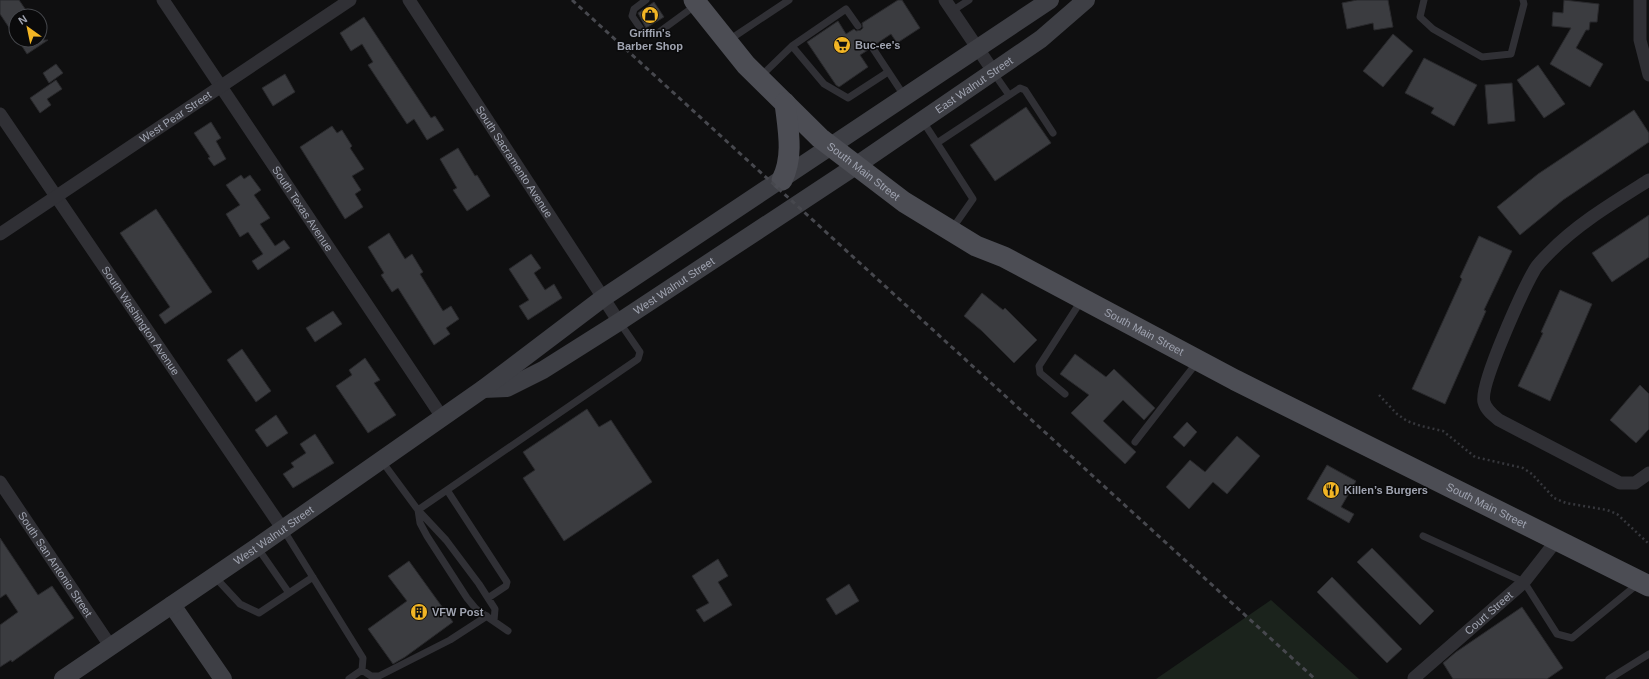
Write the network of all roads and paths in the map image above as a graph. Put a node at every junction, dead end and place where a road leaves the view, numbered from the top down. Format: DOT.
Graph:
graph roads {
  1 [pos="163,0"];
  2 [pos="350,0"];
  3 [pos="409,0"];
  4 [pos="646,0"];
  5 [pos="788,0"];
  6 [pos="945,0"];
  7 [pos="969,0"];
  8 [pos="1050,0"];
  9 [pos="1086,0"];
  10 [pos="1424,0"];
  11 [pos="1523,0"];
  12 [pos="1640,0"];
  13 [pos="696,2"];
  14 [pos="952,11"];
  15 [pos="858,26"];
  16 [pos="727,41"];
  17 [pos="792,46"];
  18 [pos="872,47"];
  19 [pos="978,49"];
  20 [pos="888,72"];
  21 [pos="993,72"];
  22 [pos="1649,75"];
  23 [pos="759,77"];
  24 [pos="221,87"];
  25 [pos="1009,95"];
  26 [pos="905,97"];
  27 [pos="786,103"];
  28 [pos="0,114"];
  29 [pos="922,120"];
  30 [pos="1053,133"];
  31 [pos="937,143"];
  32 [pos="833,146"];
  33 [pos="857,165"];
  34 [pos="782,180"];
  35 [pos="1649,180"];
  36 [pos="56,197"];
  37 [pos="951,231"];
  38 [pos="0,234"];
  39 [pos="603,298"];
  40 [pos="1082,299"];
  41 [pos="619,322"];
  42 [pos="1198,361"];
  43 [pos="483,389"];
  44 [pos="1065,394"];
  45 [pos="1379,395"];
  46 [pos="442,417"];
  47 [pos="1135,442"];
  48 [pos="381,460"];
  49 [pos="1649,473"];
  50 [pos="0,482"];
  51 [pos="447,490"];
  52 [pos="418,510"];
  53 [pos="282,528"];
  54 [pos="1423,536"];
  55 [pos="1556,541"];
  56 [pos="1649,544"];
  57 [pos="257,547"];
  58 [pos="214,576"];
  59 [pos="312,577"];
  60 [pos="1524,582"];
  61 [pos="1645,584"];
  62 [pos="289,593"];
  63 [pos="488,598"];
  64 [pos="172,605"];
  65 [pos="487,616"];
  66 [pos="494,621"];
  67 [pos="508,631"];
  68 [pos="111,647"];
  69 [pos="1649,654"];
  70 [pos="362,670"];
  71 [pos="1414,678"];
  72 [pos="63,679"];
  73 [pos="223,679"];
  74 [pos="349,679"];
  75 [pos="1609,679"];
  1 -- 24 [label="street, South Texas Avenue"];
  2 -- 24 [label="street, West Pear Street"];
  3 -- 39 [label="street, South Sacramento Avenue"];
  4 -- 13 [label="lane"];
  5 -- 16 [label="lane"];
  6 -- 14 [label="street"];
  7 -- 14 [label="lane"];
  8 -- 19 [label="street"];
  9 -- 21 [label="street, East Walnut Street"];
  10 -- 11 [label="lane"];
  12 -- 22 [label="street"];
  13 -- 16 [label="main road, South Main Street"];
  14 -- 19 [label="street"];
  15 -- 17 [label="lane"];
  16 -- 23 [label="main road, South Main Street"];
  17 -- 20 [label="lane"];
  17 -- 23 [label="lane"];
  18 -- 20 [label="lane"];
  19 -- 21 [label="street"];
  19 -- 26 [label="street"];
  20 -- 26 [label="lane"];
  21 -- 25 [label="lane"];
  21 -- 29 [label="street, East Walnut Street"];
  23 -- 27 [label="main road, South Main Street"];
  24 -- 36 [label="street, West Pear Street"];
  24 -- 46 [label="street, South Texas Avenue"];
  25 -- 30 [label="lane"];
  25 -- 31 [label="lane"];
  26 -- 32 [label="street"];
  27 -- 32 [label="main road, South Main Street"];
  27 -- 34 [label="main road"];
  28 -- 36 [label="street, South Washington Avenue"];
  29 -- 31 [label="lane"];
  29 -- 33 [label="street, East Walnut Street"];
  31 -- 37 [label="lane"];
  32 -- 33 [label="main road, South Main Street"];
  32 -- 34 [label="street, West Walnut Street"];
  33 -- 37 [label="main road, South Main Street"];
  33 -- 41 [label="street, West Walnut Street"];
  34 -- 39 [label="street, West Walnut Street"];
  35 -- 49 [label="street"];
  36 -- 38 [label="street, West Pear Street"];
  36 -- 53 [label="street, South Washington Avenue"];
  37 -- 40 [label="main road, South Main Street"];
  39 -- 41 [label="street, South Sacramento Avenue"];
  39 -- 43 [label="street, West Walnut Street"];
  40 -- 42 [label="main road, South Main Street"];
  40 -- 44 [label="lane"];
  41 -- 43 [label="street, West Walnut Street"];
  41 -- 51 [label="lane"];
  42 -- 47 [label="lane"];
  42 -- 55 [label="main road, South Main Street"];
  43 -- 46 [label="street, West Walnut Street"];
  45 -- 56 [label="path"];
  46 -- 48 [label="street, West Walnut Street"];
  48 -- 52 [label="lane"];
  48 -- 53 [label="street, West Walnut Street"];
  50 -- 68 [label="street, South San Antonio Street"];
  51 -- 52 [label="lane"];
  51 -- 63 [label="lane"];
  52 -- 63 [label="lane"];
  52 -- 65 [label="lane"];
  53 -- 57 [label="street, West Walnut Street"];
  53 -- 59 [label="lane"];
  54 -- 60 [label="lane"];
  55 -- 60 [label="street, Court Street"];
  55 -- 61 [label="main road, South Main Street"];
  57 -- 58 [label="street, West Walnut Street"];
  57 -- 62 [label="lane"];
  58 -- 62 [label="lane"];
  58 -- 64 [label="street, West Walnut Street"];
  59 -- 62 [label="lane"];
  59 -- 70 [label="lane"];
  60 -- 61 [label="lane"];
  60 -- 71 [label="street, Court Street"];
  63 -- 66 [label="lane"];
  64 -- 68 [label="street, West Walnut Street"];
  64 -- 73 [label="street"];
  65 -- 66 [label="lane"];
  65 -- 70 [label="lane"];
  66 -- 67 [label="lane"];
  68 -- 72 [label="street, West Walnut Street"];
  69 -- 75 [label="lane"];
  70 -- 74 [label="lane"];
}
